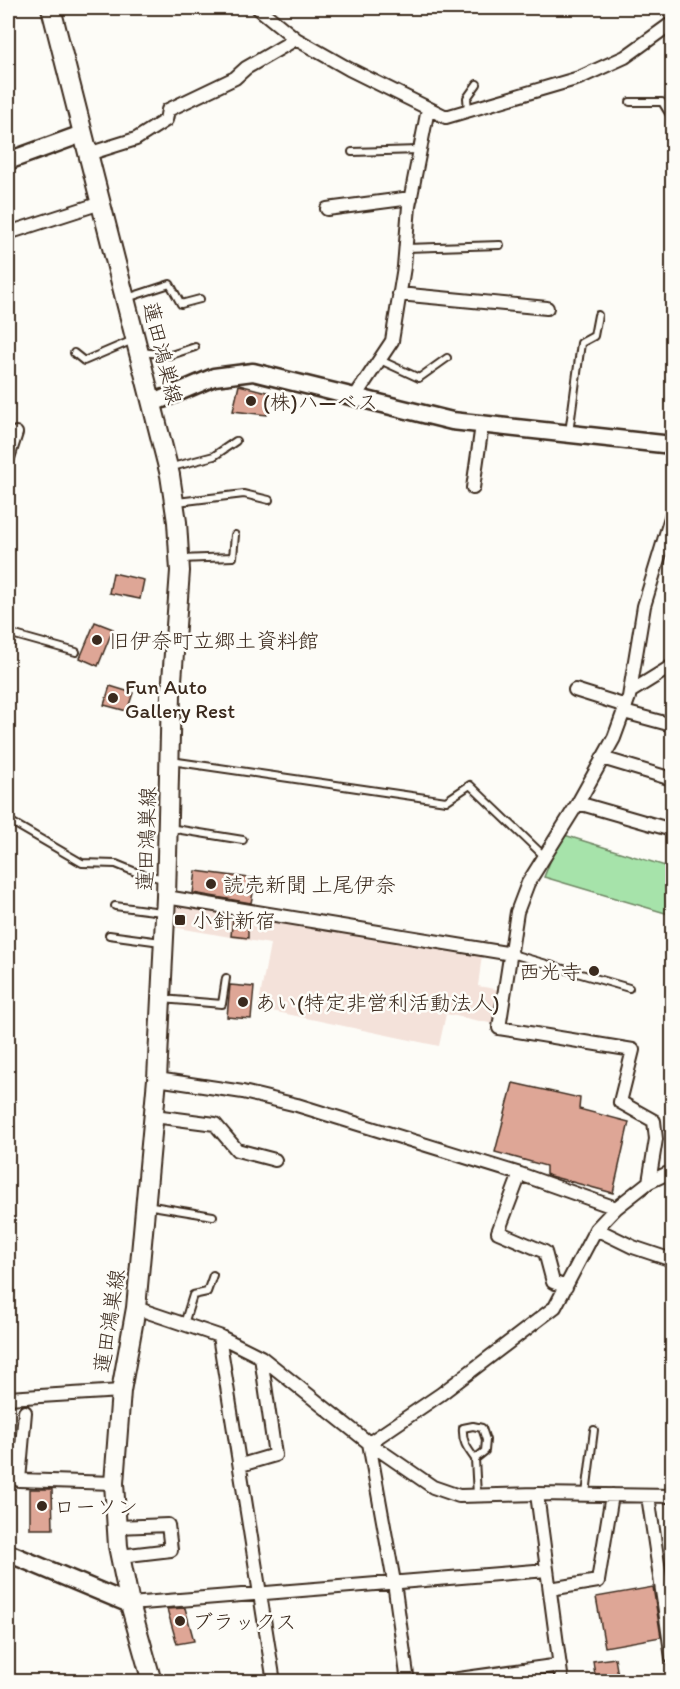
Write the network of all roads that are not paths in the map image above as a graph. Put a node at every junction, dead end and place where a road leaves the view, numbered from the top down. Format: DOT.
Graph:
graph roads {
  1 [pos="51,8"];
  2 [pos="258,8"];
  3 [pos="672,24"];
  4 [pos="296,39"];
  5 [pos="477,84"];
  6 [pos="630,102"];
  7 [pos="428,109"];
  8 [pos="468,111"];
  9 [pos="672,118"];
  10 [pos="82,134"];
  11 [pos="419,150"];
  12 [pos="352,152"];
  13 [pos="88,154"];
  14 [pos="8,161"];
  15 [pos="411,198"];
  16 [pos="101,203"];
  17 [pos="327,209"];
  18 [pos="8,233"];
  19 [pos="500,245"];
  20 [pos="405,248"];
  21 [pos="399,294"];
  22 [pos="126,298"];
  23 [pos="200,299"];
  24 [pos="547,308"];
  25 [pos="598,315"];
  26 [pos="138,345"];
  27 [pos="195,347"];
  28 [pos="74,353"];
  29 [pos="447,358"];
  30 [pos="379,360"];
  31 [pos="354,398"];
  32 [pos="153,403"];
  33 [pos="482,425"];
  34 [pos="16,433"];
  35 [pos="569,434"];
  36 [pos="236,441"];
  37 [pos="672,445"];
  38 [pos="8,458"];
  39 [pos="168,468"];
  40 [pos="473,488"];
  41 [pos="269,500"];
  42 [pos="174,502"];
  43 [pos="672,514"];
  44 [pos="235,535"];
  45 [pos="180,560"];
  46 [pos="8,633"];
  47 [pos="76,652"];
  48 [pos="671,669"];
  49 [pos="575,690"];
  50 [pos="630,692"];
  51 [pos="625,709"];
  52 [pos="672,725"];
  53 [pos="602,758"];
  54 [pos="170,761"];
  55 [pos="672,778"];
  56 [pos="578,803"];
  57 [pos="8,820"];
  58 [pos="168,828"];
  59 [pos="672,830"];
  60 [pos="243,840"];
  61 [pos="544,856"];
  62 [pos="166,896"];
  63 [pos="115,906"];
  64 [pos="109,935"];
  65 [pos="164,942"];
  66 [pos="512,954"];
  67 [pos="226,978"];
  68 [pos="629,988"];
  69 [pos="161,998"];
  70 [pos="157,1079"];
  71 [pos="154,1116"];
  72 [pos="275,1160"];
  73 [pos="672,1173"];
  74 [pos="520,1174"];
  75 [pos="649,1182"];
  76 [pos="146,1204"];
  77 [pos="616,1208"];
  78 [pos="213,1216"];
  79 [pos="596,1229"];
  80 [pos="672,1260"];
  81 [pos="213,1275"];
  82 [pos="566,1287"];
  83 [pos="136,1308"];
  84 [pos="184,1324"];
  85 [pos="219,1336"];
  86 [pos="261,1356"];
  87 [pos="121,1391"];
  88 [pos="8,1398"];
  89 [pos="25,1412"];
  90 [pos="594,1430"];
  91 [pos="369,1443"];
  92 [pos="475,1459"];
  93 [pos="241,1465"];
  94 [pos="114,1483"];
  95 [pos="537,1494"];
  96 [pos="586,1494"];
  97 [pos="477,1495"];
  98 [pos="612,1495"];
  99 [pos="648,1496"];
  100 [pos="672,1496"];
  101 [pos="117,1527"];
  102 [pos="8,1553"];
  103 [pos="120,1556"];
  104 [pos="547,1570"];
  105 [pos="394,1582"];
  106 [pos="550,1589"];
  107 [pos="261,1593"];
  108 [pos="130,1604"];
  109 [pos="671,1635"];
  110 [pos="672,1658"];
  111 [pos="560,1665"];
  112 [pos="152,1682"];
  113 [pos="274,1682"];
  114 [pos="408,1682"];
  115 [pos="436,1682"];
  116 [pos="562,1682"];
  1 -- 10 [label="main road, 蓮田鴻巣線"];
  2 -- 4 [label="street"];
  3 -- 8 [label="street"];
  4 -- 7 [label="street"];
  4 -- 13 [label="street"];
  5 -- 8 [label="lane"];
  6 -- 9 [label="lane"];
  7 -- 8 [label="street"];
  7 -- 11 [label="street"];
  10 -- 13 [label="main road, 蓮田鴻巣線"];
  10 -- 14 [label="street"];
  11 -- 12 [label="lane"];
  11 -- 15 [label="street"];
  13 -- 16 [label="main road, 蓮田鴻巣線"];
  15 -- 17 [label="street"];
  15 -- 20 [label="street"];
  16 -- 18 [label="street"];
  16 -- 22 [label="main road, 蓮田鴻巣線"];
  19 -- 20 [label="lane"];
  20 -- 21 [label="street"];
  21 -- 24 [label="street"];
  21 -- 30 [label="street"];
  22 -- 23 [label="lane"];
  22 -- 26 [label="main road, 蓮田鴻巣線"];
  25 -- 35 [label="lane"];
  26 -- 27 [label="lane"];
  26 -- 28 [label="lane"];
  26 -- 32 [label="main road, 蓮田鴻巣線"];
  29 -- 30 [label="lane"];
  30 -- 31 [label="street"];
  31 -- 32 [label="street"];
  31 -- 33 [label="street"];
  32 -- 39 [label="main road, 蓮田鴻巣線"];
  33 -- 35 [label="street"];
  33 -- 40 [label="street"];
  34 -- 38 [label="street"];
  35 -- 37 [label="street"];
  36 -- 39 [label="lane"];
  39 -- 42 [label="main road, 蓮田鴻巣線"];
  41 -- 42 [label="lane"];
  42 -- 45 [label="main road, 蓮田鴻巣線"];
  43 -- 50 [label="street"];
  44 -- 45 [label="lane"];
  45 -- 54 [label="main road, 蓮田鴻巣線"];
  46 -- 47 [label="lane"];
  48 -- 50 [label="street"];
  49 -- 51 [label="street"];
  50 -- 51 [label="street"];
  51 -- 52 [label="street"];
  51 -- 53 [label="street"];
  53 -- 55 [label="street"];
  53 -- 56 [label="street"];
  54 -- 58 [label="main road, 蓮田鴻巣線"];
  54 -- 61 [label="lane"];
  56 -- 59 [label="street"];
  56 -- 61 [label="street"];
  57 -- 62 [label="lane"];
  58 -- 60 [label="lane"];
  58 -- 62 [label="main road, 蓮田鴻巣線"];
  61 -- 66 [label="street"];
  62 -- 63 [label="lane"];
  62 -- 65 [label="main road, 蓮田鴻巣線"];
  62 -- 66 [label="street"];
  64 -- 65 [label="lane"];
  65 -- 69 [label="main road, 蓮田鴻巣線"];
  66 -- 68 [label="lane"];
  66 -- 75 [label="street"];
  67 -- 69 [label="lane"];
  69 -- 70 [label="main road, 蓮田鴻巣線"];
  70 -- 71 [label="main road, 蓮田鴻巣線"];
  70 -- 74 [label="street"];
  71 -- 72 [label="street"];
  71 -- 76 [label="main road, 蓮田鴻巣線"];
  73 -- 75 [label="street"];
  74 -- 77 [label="street"];
  74 -- 82 [label="street"];
  75 -- 77 [label="street"];
  76 -- 78 [label="lane"];
  76 -- 83 [label="main road, 蓮田鴻巣線"];
  77 -- 79 [label="street"];
  79 -- 80 [label="street"];
  79 -- 82 [label="street"];
  81 -- 84 [label="lane"];
  82 -- 91 [label="street"];
  83 -- 84 [label="street"];
  83 -- 87 [label="main road, 蓮田鴻巣線"];
  84 -- 85 [label="street"];
  85 -- 86 [label="street"];
  85 -- 93 [label="street"];
  86 -- 91 [label="street"];
  86 -- 93 [label="street"];
  87 -- 88 [label="street"];
  87 -- 94 [label="main road, 蓮田鴻巣線"];
  89 -- 94 [label="street"];
  90 -- 96 [label="lane"];
  91 -- 97 [label="street"];
  91 -- 105 [label="street"];
  92 -- 92 [label="lane"];
  92 -- 97 [label="lane"];
  93 -- 107 [label="street"];
  94 -- 101 [label="main road, 蓮田鴻巣線"];
  95 -- 96 [label="street"];
  95 -- 97 [label="street"];
  95 -- 104 [label="street"];
  96 -- 98 [label="street"];
  98 -- 99 [label="street"];
  98 -- 106 [label="street"];
  99 -- 100 [label="street"];
  99 -- 109 [label="street"];
  101 -- 103 [label="main road, 蓮田鴻巣線"];
  101 -- 103 [label="street"];
  102 -- 108 [label="street"];
  103 -- 108 [label="main road, 蓮田鴻巣線"];
  104 -- 105 [label="street"];
  104 -- 106 [label="street"];
  105 -- 107 [label="street"];
  105 -- 114 [label="street"];
  106 -- 111 [label="street"];
  107 -- 108 [label="street"];
  107 -- 113 [label="street"];
  108 -- 112 [label="main road, 蓮田鴻巣線"];
  109 -- 110 [label="street"];
  111 -- 115 [label="street"];
  111 -- 116 [label="street"];
}
